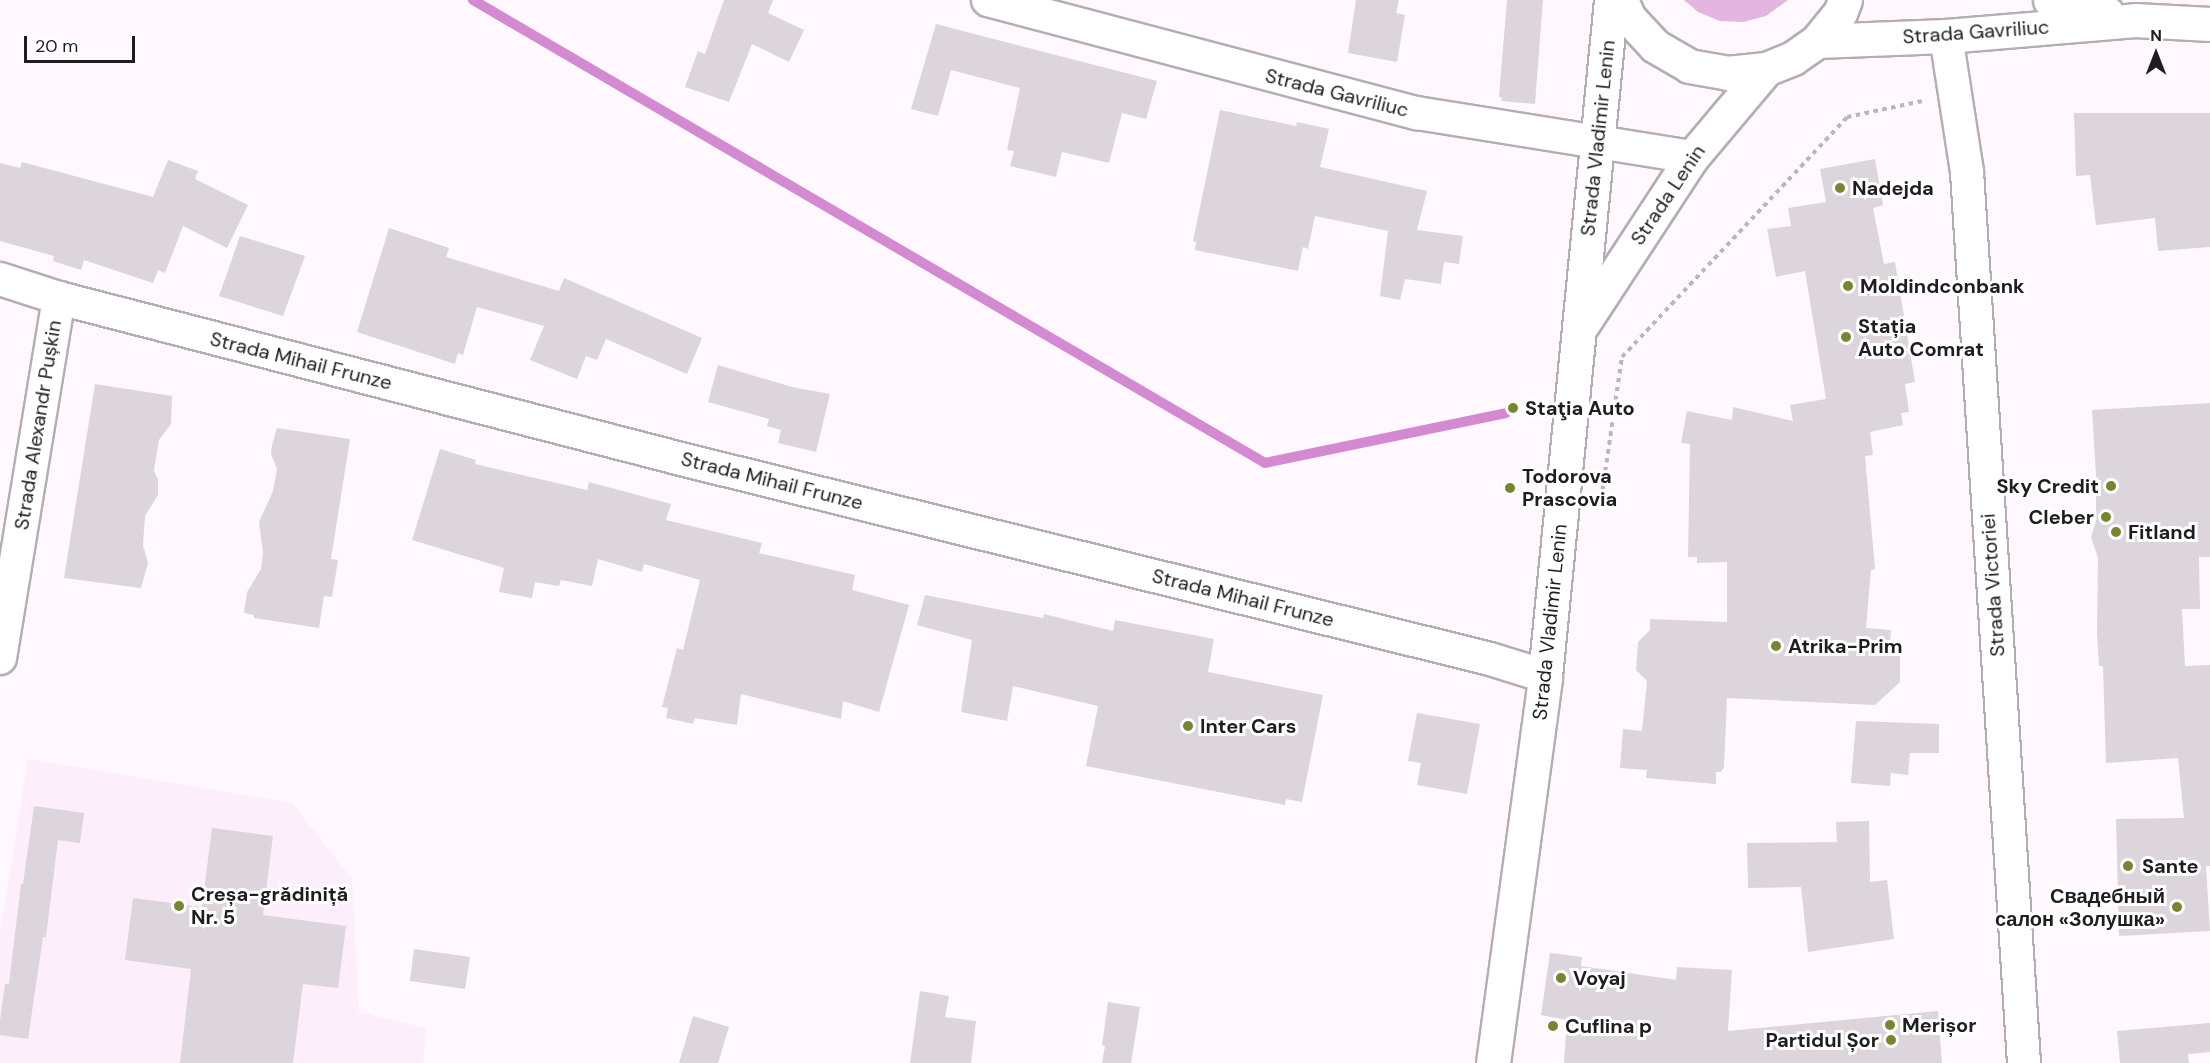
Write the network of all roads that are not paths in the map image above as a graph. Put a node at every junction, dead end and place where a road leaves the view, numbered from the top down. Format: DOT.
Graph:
graph roads {
  1 [pos="988,0"];
  2 [pos="1611,0"];
  3 [pos="1621,0"];
  4 [pos="1845,0"];
  5 [pos="2050,0"];
  6 [pos="2135,20"];
  7 [pos="2210,24"];
  8 [pos="1946,36"];
  9 [pos="1817,40"];
  10 [pos="1766,69"];
  11 [pos="1598,142"];
  12 [pos="1692,157"];
  13 [pos="0,279"];
  14 [pos="58,298"];
  15 [pos="1580,328"];
  16 [pos="0,658"];
  17 [pos="1545,676"];
  18 [pos="1492,1063"];
  19 [pos="2024,1063"];
  1 -- 11 [label="street, Strada Gavriliuc"];
  2 -- 11 [label="main road, Strada Vladimir Lenin"];
  3 -- 10 [label="main road"];
  4 -- 9 [label="main road"];
  5 -- 6 [label="main road, Strada Gavriliuc"];
  6 -- 7 [label="main road, Strada Gavriliuc"];
  6 -- 8 [label="main road, Strada Gavriliuc"];
  8 -- 9 [label="main road, Strada Gavriliuc"];
  8 -- 19 [label="street, Strada Victoriei"];
  9 -- 10 [label="main road"];
  10 -- 12 [label="main road, Strada Lenin"];
  11 -- 12 [label="street, Strada Gavriliuc"];
  11 -- 15 [label="main road, Strada Vladimir Lenin"];
  12 -- 15 [label="main road, Strada Lenin"];
  13 -- 14 [label="street, Strada Mihail Frunze"];
  14 -- 16 [label="street, Strada Alexandr Pușkin"];
  14 -- 17 [label="street, Strada Mihail Frunze"];
  15 -- 17 [label="main road, Strada Vladimir Lenin"];
  17 -- 18 [label="main road, Strada Vladimir Lenin"];
}
